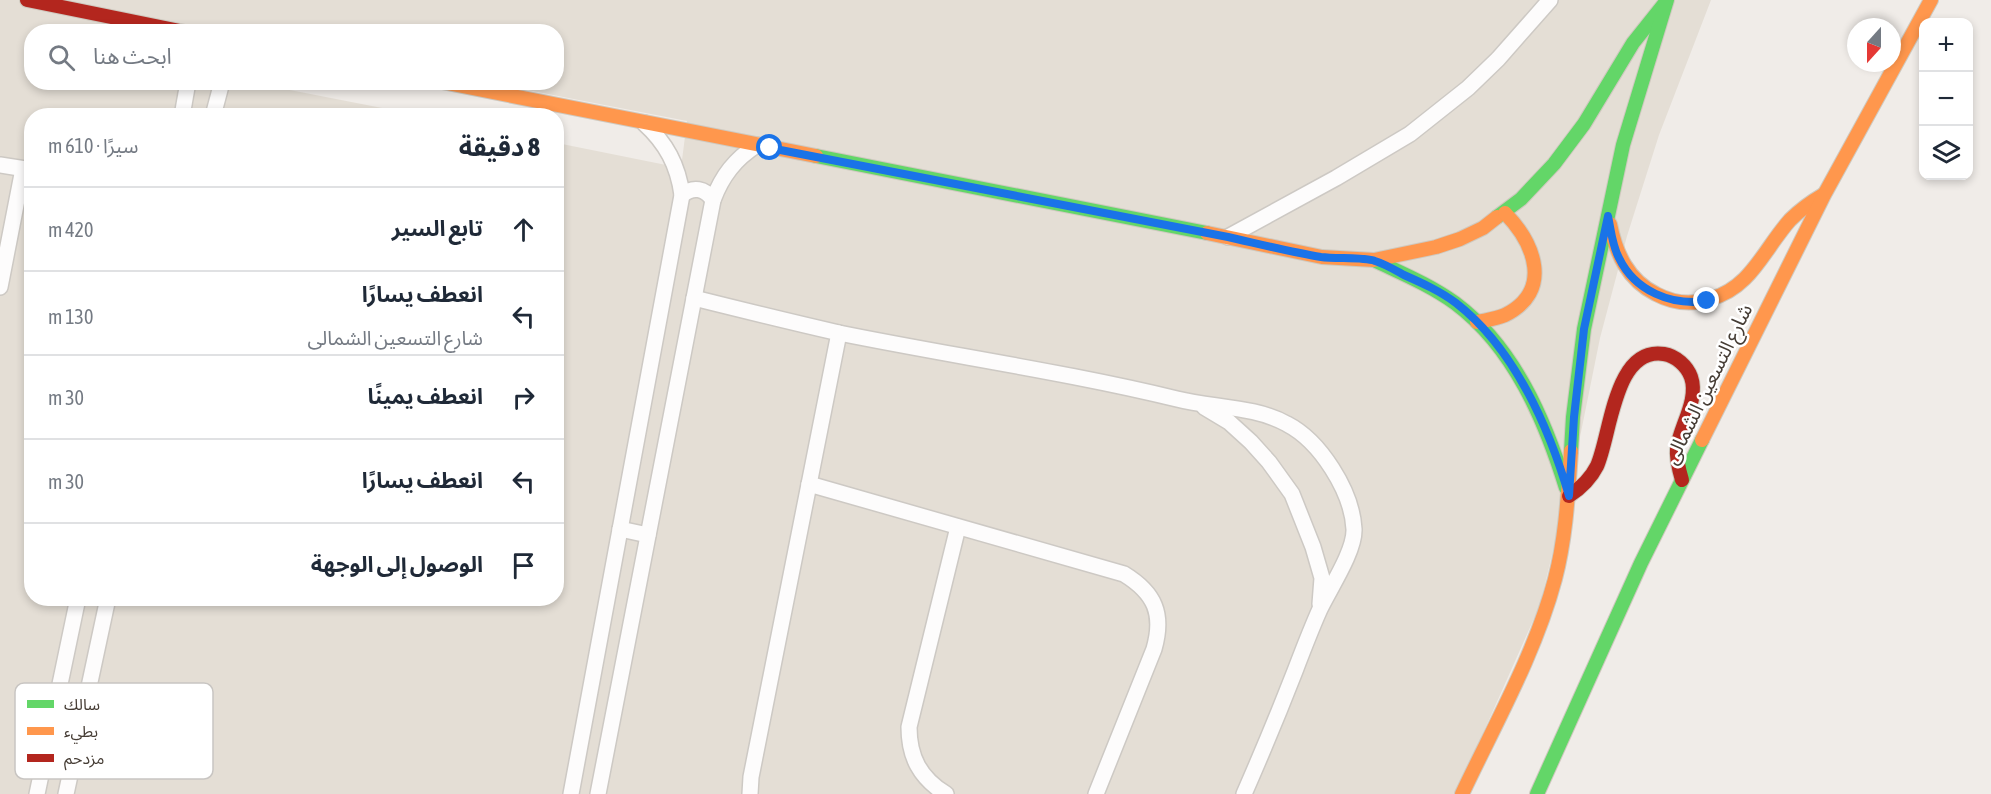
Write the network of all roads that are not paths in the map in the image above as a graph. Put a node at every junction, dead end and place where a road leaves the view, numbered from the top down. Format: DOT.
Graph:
graph roads {
  1 [pos="27,0"];
  2 [pos="1550,0"];
  3 [pos="1667,0"];
  4 [pos="1931,0"];
  5 [pos="142,24"];
  6 [pos="187,90"];
  7 [pos="220,90"];
  8 [pos="481,90"];
  9 [pos="183,108"];
  10 [pos="215,108"];
  11 [pos="644,123"];
  12 [pos="757,145"];
  13 [pos="0,165"];
  14 [pos="24,169"];
  15 [pos="24,182"];
  16 [pos="682,195"];
  17 [pos="1824,195"];
  18 [pos="713,200"];
  19 [pos="1505,213"];
  20 [pos="1608,216"];
  21 [pos="1228,237"];
  22 [pos="1374,260"];
  23 [pos="0,287"];
  24 [pos="694,298"];
  25 [pos="1477,322"];
  26 [pos="839,333"];
  27 [pos="1200,405"];
  28 [pos="1682,480"];
  29 [pos="809,484"];
  30 [pos="1569,496"];
  31 [pos="958,527"];
  32 [pos="620,529"];
  33 [pos="648,535"];
  34 [pos="76,606"];
  35 [pos="106,606"];
  36 [pos="1320,610"];
  37 [pos="60,683"];
  38 [pos="90,683"];
  39 [pos="40,779"];
  40 [pos="69,779"];
  41 [pos="37,794"];
  42 [pos="66,794"];
  43 [pos="571,794"];
  44 [pos="598,794"];
  45 [pos="750,794"];
  46 [pos="946,794"];
  47 [pos="1096,794"];
  48 [pos="1244,794"];
  49 [pos="1462,794"];
  50 [pos="1538,794"];
  1 -- 5 [label="main road"];
  2 -- 21 [label="street"];
  3 -- 19 [label="main road"];
  3 -- 20 [label="main road"];
  4 -- 17 [label="main road, شارع التسعين الشمالى"];
  6 -- 9 [label="street"];
  7 -- 10 [label="street"];
  8 -- 11 [label="main road"];
  11 -- 12 [label="main road"];
  11 -- 16 [label="street"];
  12 -- 18 [label="street"];
  12 -- 21 [label="main road"];
  13 -- 14 [label="street"];
  15 -- 23 [label="street"];
  16 -- 18 [label="street"];
  16 -- 32 [label="street"];
  17 -- 20 [label="main road"];
  17 -- 28 [label="main road, شارع التسعين الشمالى"];
  18 -- 24 [label="street"];
  19 -- 22 [label="main road"];
  19 -- 25 [label="main road"];
  20 -- 30 [label="main road"];
  21 -- 22 [label="main road"];
  22 -- 25 [label="main road"];
  24 -- 26 [label="street"];
  24 -- 33 [label="street"];
  25 -- 30 [label="main road"];
  26 -- 27 [label="street"];
  26 -- 29 [label="street"];
  27 -- 36 [label="street"];
  27 -- 36 [label="street"];
  28 -- 30 [label="main road"];
  28 -- 50 [label="main road, شارع التسعين الشمالى"];
  29 -- 31 [label="street"];
  29 -- 45 [label="street"];
  30 -- 49 [label="main road"];
  31 -- 46 [label="street"];
  31 -- 47 [label="street"];
  32 -- 33 [label="street"];
  32 -- 43 [label="street"];
  33 -- 44 [label="street"];
  34 -- 37 [label="street"];
  35 -- 38 [label="street"];
  36 -- 48 [label="street"];
  39 -- 41 [label="street"];
  40 -- 42 [label="street"];
}
